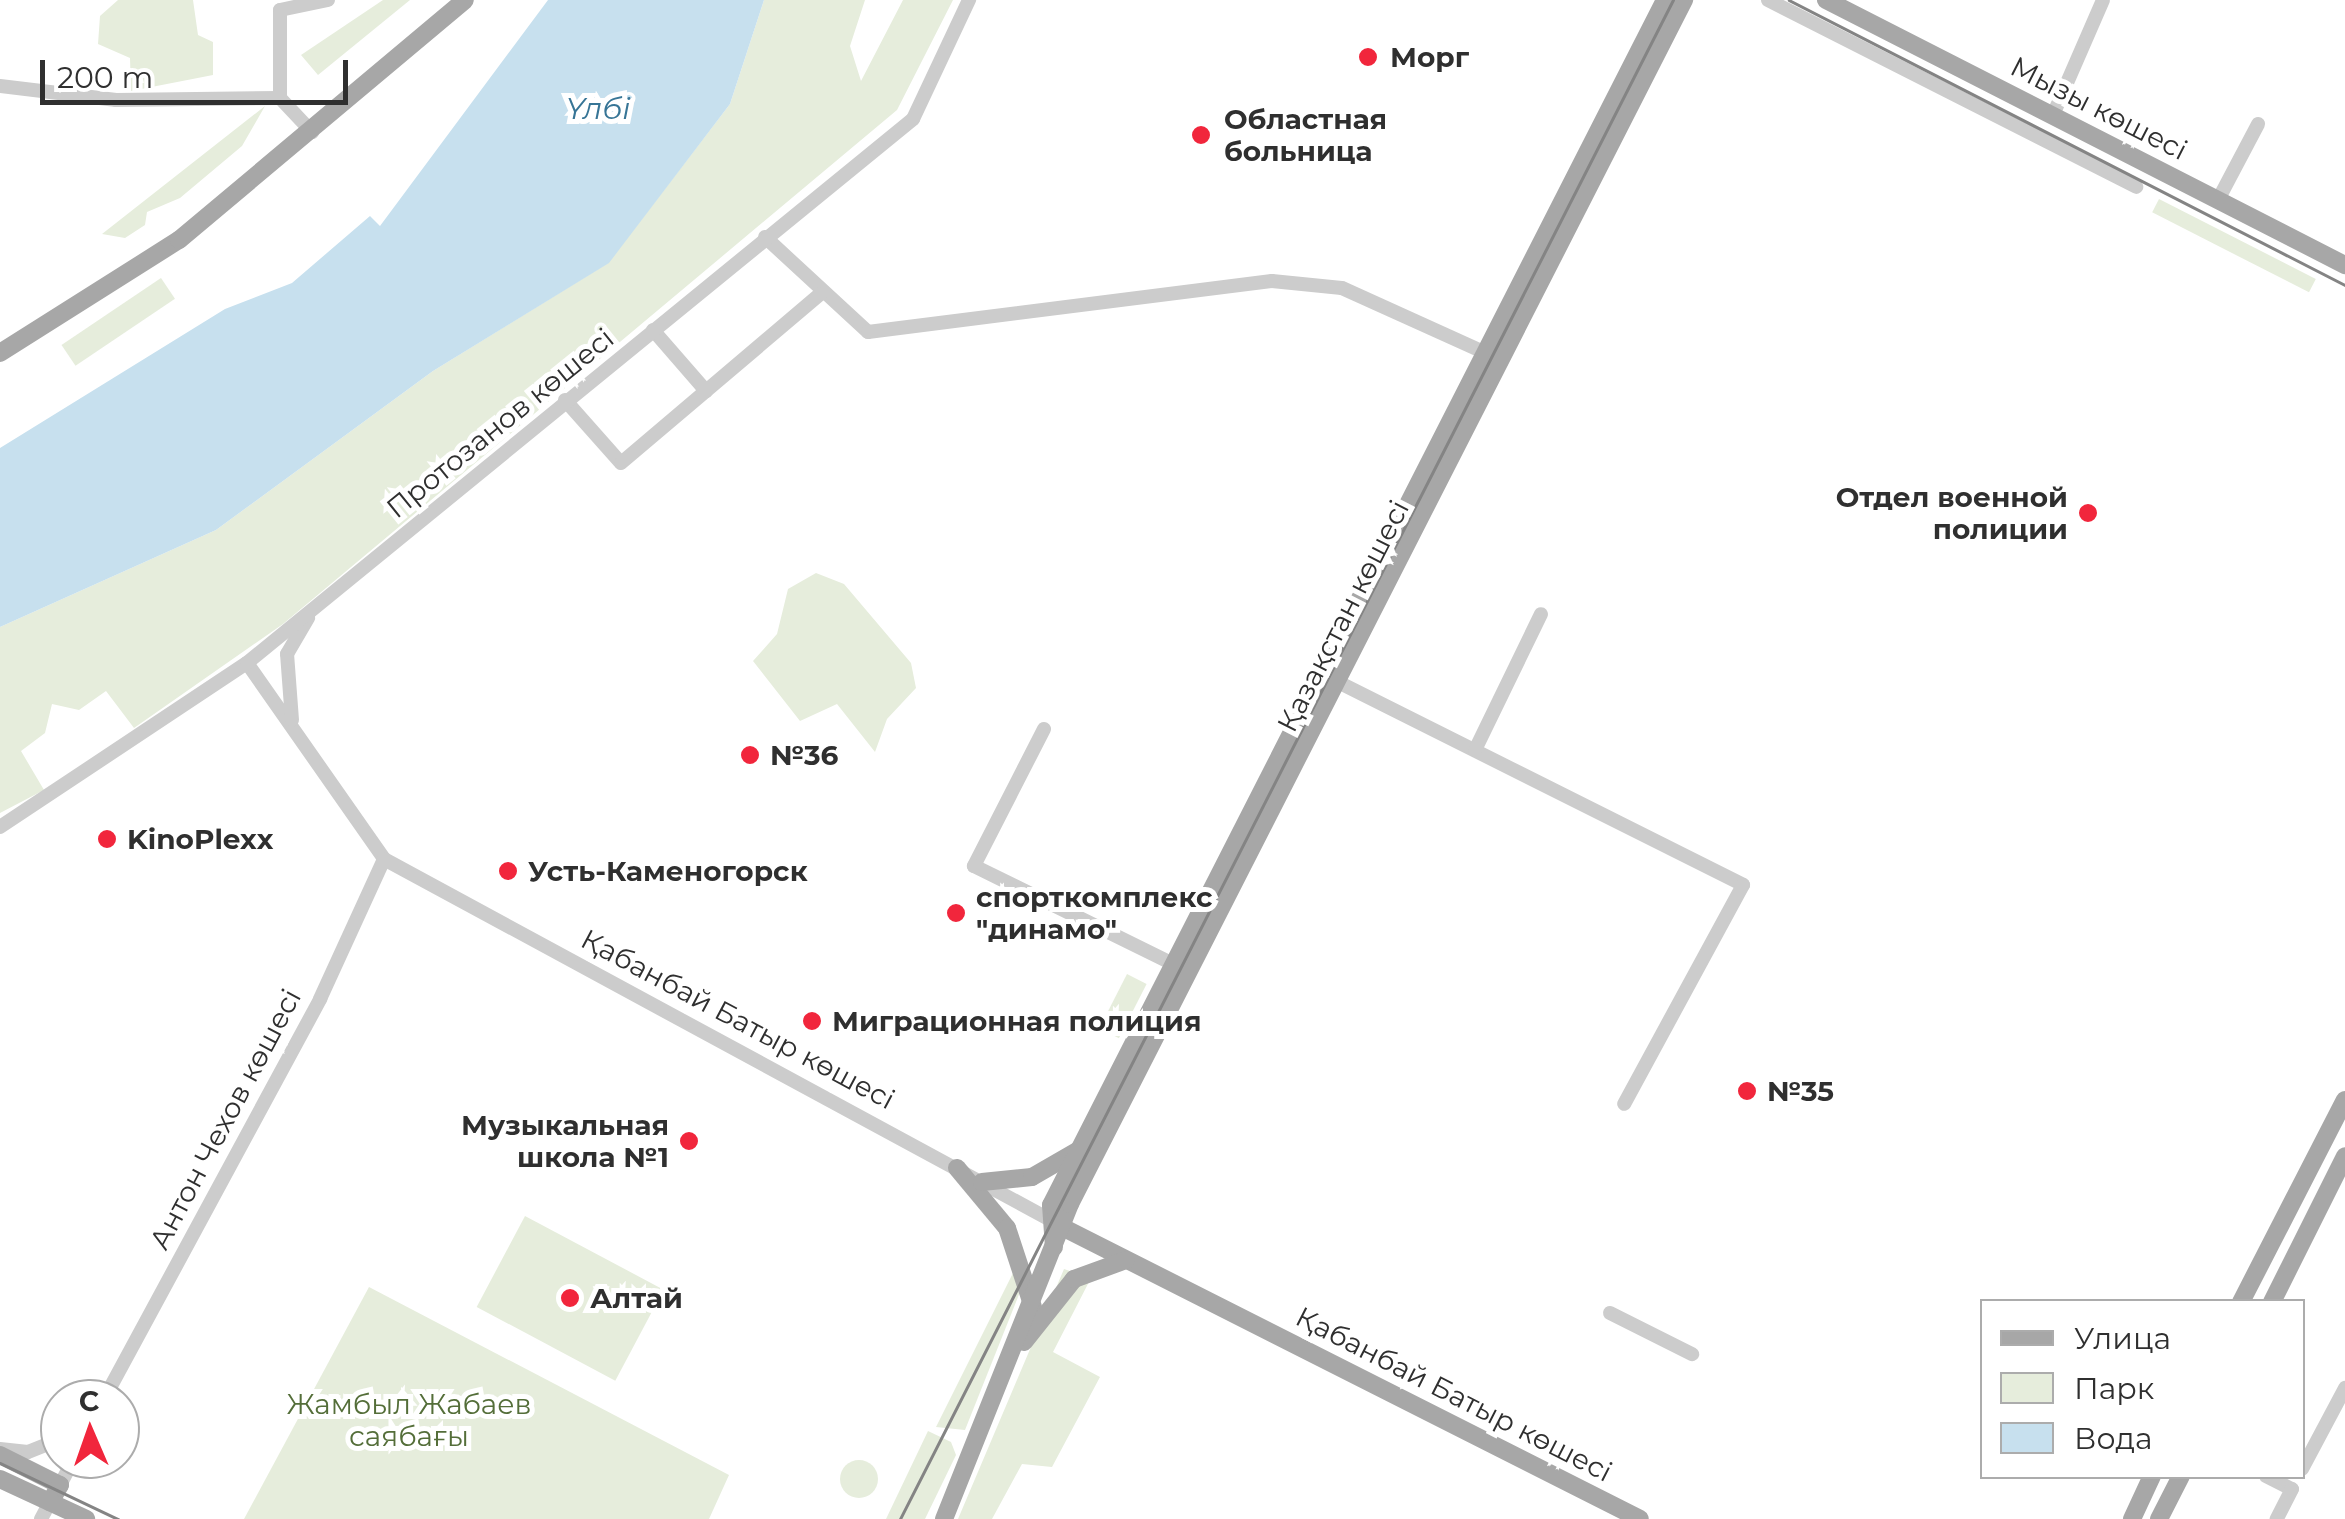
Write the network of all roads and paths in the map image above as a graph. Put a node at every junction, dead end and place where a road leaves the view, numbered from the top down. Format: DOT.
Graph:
graph roads {
  1 [pos="328,0"];
  2 [pos="465,0"];
  3 [pos="969,0"];
  4 [pos="1665,0"];
  5 [pos="1684,0"];
  6 [pos="1768,0"];
  7 [pos="1826,0"];
  8 [pos="2103,0"];
  9 [pos="0,86"];
  10 [pos="280,98"];
  11 [pos="2052,114"];
  12 [pos="1612,122"];
  13 [pos="2258,124"];
  14 [pos="312,132"];
  15 [pos="2136,187"];
  16 [pos="2218,200"];
  17 [pos="765,237"];
  18 [pos="2345,265"];
  19 [pos="820,294"];
  20 [pos="654,330"];
  21 [pos="0,353"];
  22 [pos="1494,357"];
  23 [pos="706,391"];
  24 [pos="565,400"];
  25 [pos="319,603"];
  26 [pos="1541,614"];
  27 [pos="247,662"];
  28 [pos="1332,679"];
  29 [pos="294,730"];
  30 [pos="1044,730"];
  31 [pos="1475,750"];
  32 [pos="0,826"];
  33 [pos="384,860"];
  34 [pos="1183,969"];
  35 [pos="2345,1100"];
  36 [pos="1624,1104"];
  37 [pos="1078,1151"];
  38 [pos="2345,1156"];
  39 [pos="957,1168"];
  40 [pos="982,1182"];
  41 [pos="1058,1224"];
  42 [pos="1131,1263"];
  43 [pos="2244,1299"];
  44 [pos="2274,1299"];
  45 [pos="1033,1307"];
  46 [pos="1610,1313"];
  47 [pos="1017,1349"];
  48 [pos="1692,1354"];
  49 [pos="115,1379"];
  50 [pos="2345,1388"];
  51 [pos="40,1448"];
  52 [pos="0,1452"];
  53 [pos="2305,1463"];
  54 [pos="0,1479"];
  55 [pos="63,1479"];
  56 [pos="2151,1479"];
  57 [pos="2179,1479"];
  58 [pos="2295,1483"];
  59 [pos="50,1502"];
  60 [pos="86,1519"];
  61 [pos="944,1519"];
  62 [pos="1640,1519"];
  63 [pos="2132,1519"];
  64 [pos="2158,1519"];
  65 [pos="2277,1519"];
  1 -- 10 [label="street"];
  2 -- 14 [label="main road"];
  3 -- 17 [label="street, Протозанов көшесі"];
  4 -- 12 [label="main road, Қазақстан көшесі"];
  5 -- 12 [label="main road, Қазақстан көшесі"];
  6 -- 15 [label="street"];
  7 -- 11 [label="main road, Мызы көшесі"];
  8 -- 11 [label="street"];
  9 -- 10 [label="street"];
  10 -- 14 [label="street"];
  11 -- 16 [label="main road, Мызы көшесі"];
  12 -- 22 [label="main road, Қазақстан көшесі"];
  13 -- 16 [label="street"];
  14 -- 21 [label="main road"];
  16 -- 18 [label="main road, Мызы көшесі"];
  17 -- 19 [label="street"];
  17 -- 20 [label="street, Протозанов көшесі"];
  19 -- 22 [label="street"];
  19 -- 23 [label="street"];
  20 -- 23 [label="street"];
  20 -- 24 [label="street, Протозанов көшесі"];
  22 -- 28 [label="main road, Қазақстан көшесі"];
  23 -- 24 [label="street"];
  24 -- 25 [label="street, Протозанов көшесі"];
  25 -- 27 [label="street, Протозанов көшесі"];
  25 -- 29 [label="street"];
  26 -- 31 [label="street"];
  27 -- 29 [label="street"];
  27 -- 32 [label="street, Протозанов көшесі"];
  28 -- 31 [label="street"];
  28 -- 34 [label="main road, Қазақстан көшесі"];
  29 -- 33 [label="street"];
  30 -- 34 [label="street"];
  31 -- 36 [label="street"];
  33 -- 39 [label="street, Қабанбай Батыр көшесі"];
  33 -- 49 [label="street, Антон Чехов көшесі"];
  34 -- 37 [label="main road, Қазақстан көшесі"];
  34 -- 41 [label="main road, Қазақстан көшесі"];
  35 -- 43 [label="main road"];
  37 -- 40 [label="main road"];
  37 -- 41 [label="main road, Қазақстан көшесі"];
  38 -- 44 [label="main road"];
  39 -- 40 [label="street, Қабанбай Батыр көшесі"];
  39 -- 45 [label="main road"];
  40 -- 41 [label="street, Қабанбай Батыр көшесі"];
  41 -- 42 [label="main road, Қабанбай Батыр көшесі"];
  41 -- 45 [label="main road, Қазақстан көшесі"];
  42 -- 47 [label="main road"];
  42 -- 62 [label="main road, Қабанбай Батыр көшесі"];
  45 -- 47 [label="main road, Қазақстан көшесі"];
  46 -- 48 [label="street"];
  47 -- 61 [label="main road, Қазақстан көшесі"];
  50 -- 53 [label="street"];
  51 -- 52 [label="street"];
  52 -- 59 [label="main road"];
  54 -- 59 [label="main road"];
  55 -- 59 [label="street"];
  56 -- 63 [label="main road"];
  57 -- 64 [label="main road"];
  58 -- 65 [label="street"];
  59 -- 60 [label="main road"];
}
